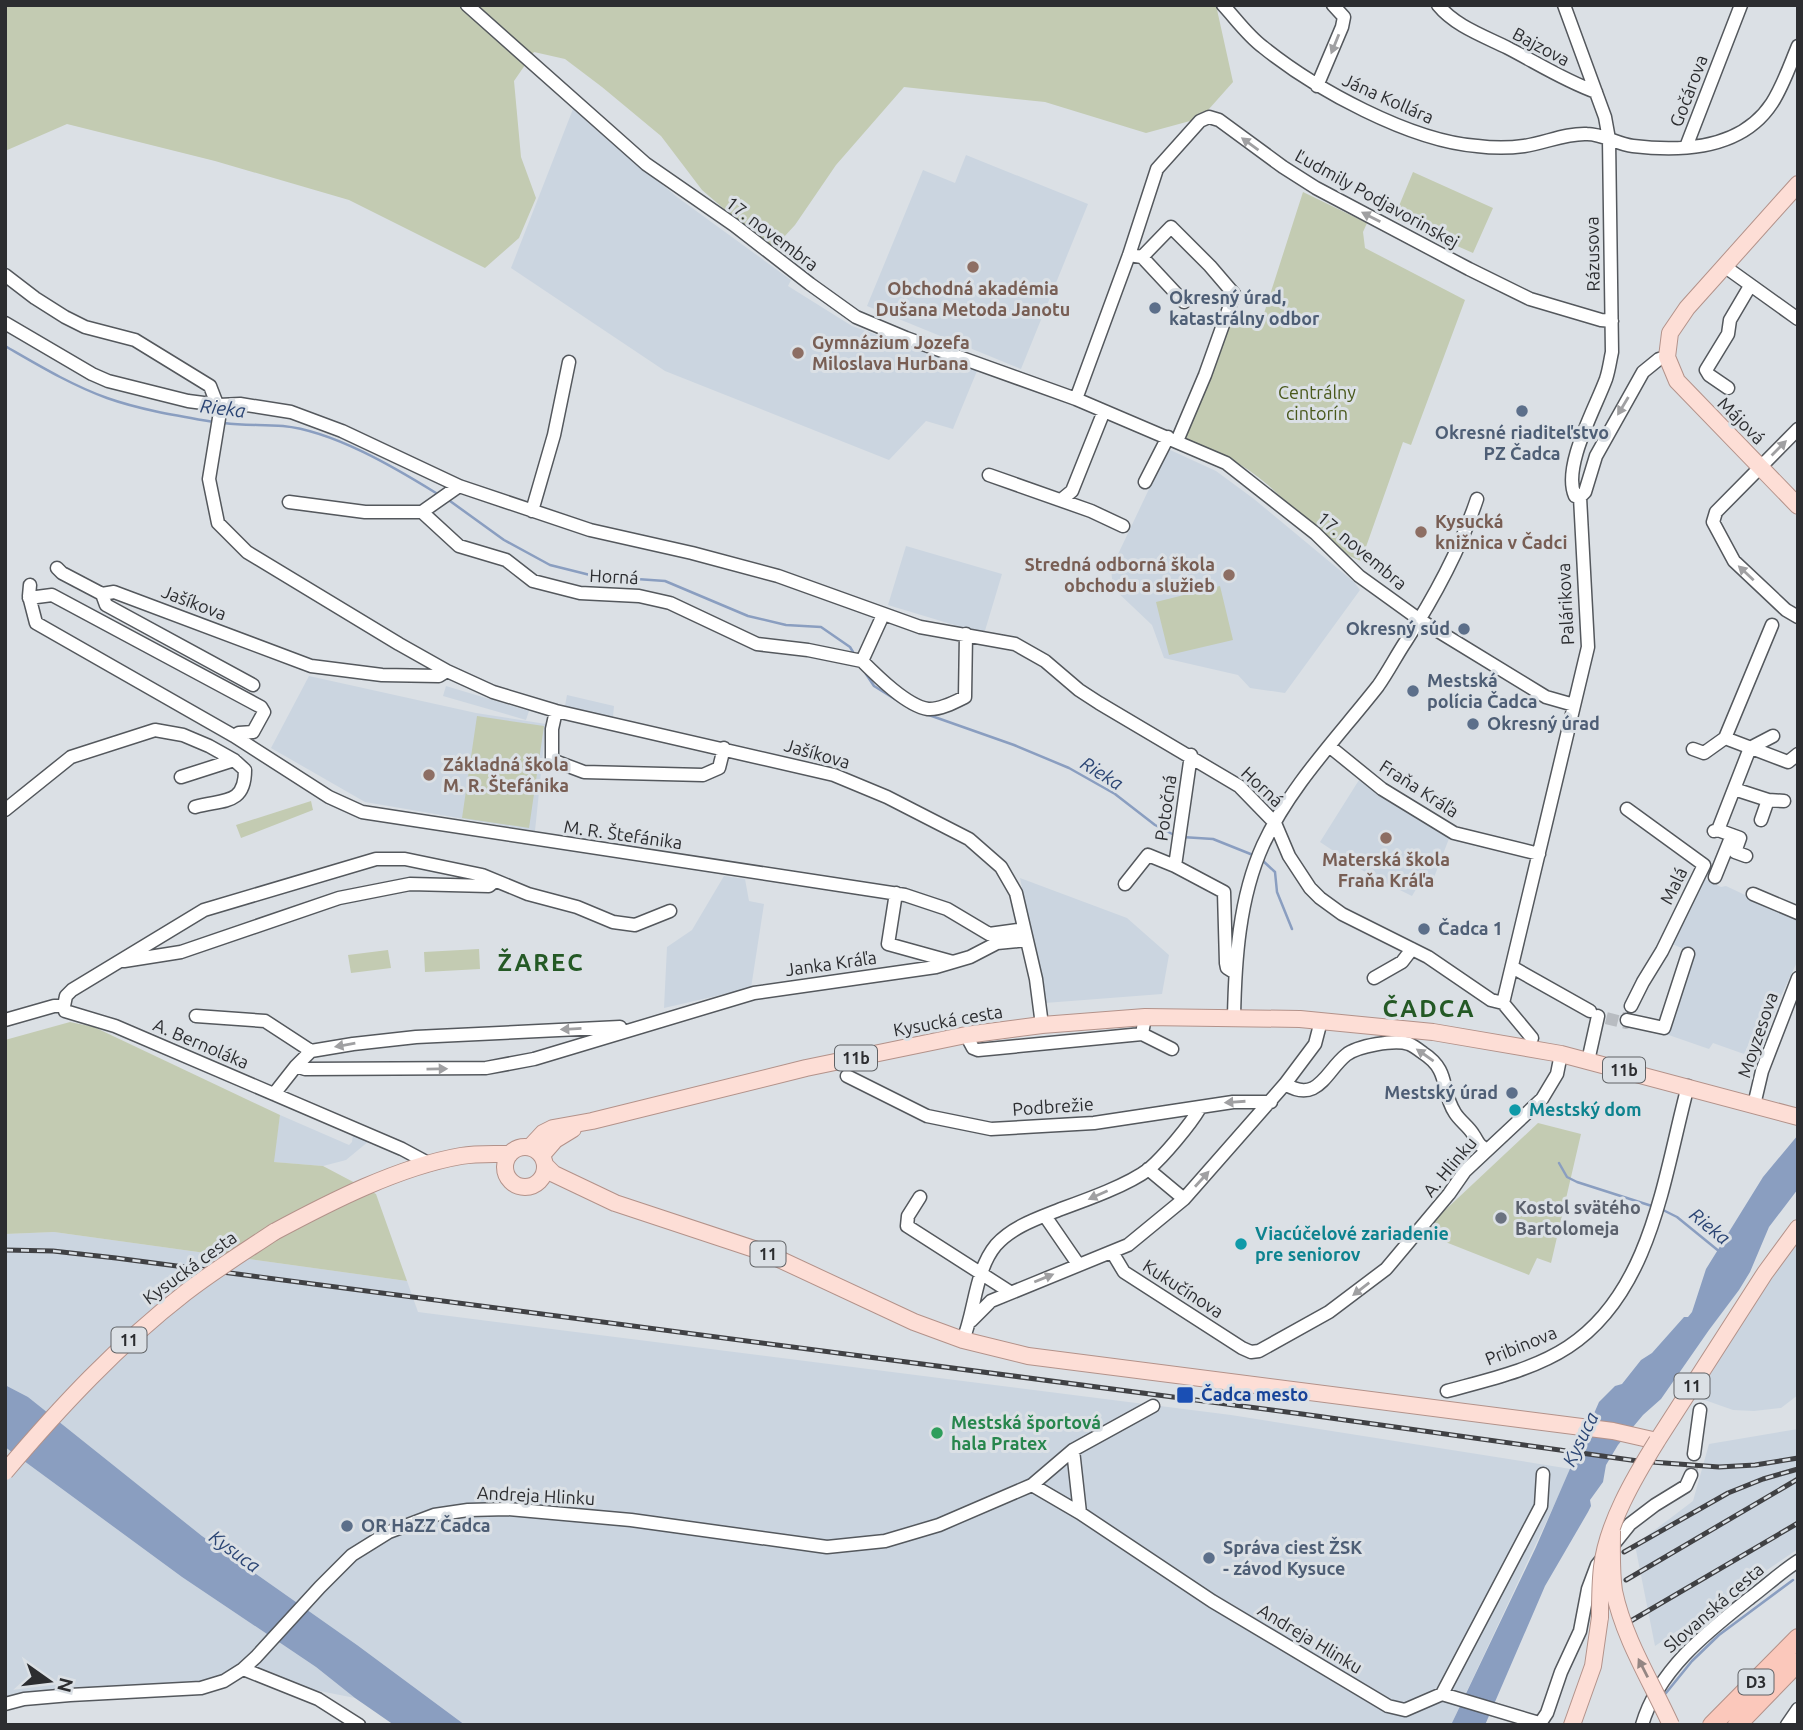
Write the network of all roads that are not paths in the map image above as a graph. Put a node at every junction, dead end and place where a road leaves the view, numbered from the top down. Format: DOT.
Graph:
graph roads {
  1 [pos="467,5"];
  2 [pos="1223,5"];
  3 [pos="1333,5"];
  4 [pos="1438,5"];
  5 [pos="1564,5"];
  6 [pos="1741,5"];
  7 [pos="1798,46"];
  8 [pos="1317,86"];
  9 [pos="1596,92"];
  10 [pos="1609,139"];
  11 [pos="1686,147"];
  12 [pos="1798,184"];
  13 [pos="1135,256"];
  14 [pos="1724,266"];
  15 [pos="5,275"];
  16 [pos="1750,286"];
  17 [pos="1184,302"];
  18 [pos="1798,319"];
  19 [pos="1612,321"];
  20 [pos="5,323"];
  21 [pos="1667,358"];
  22 [pos="569,362"];
  23 [pos="1728,388"];
  24 [pos="1076,399"];
  25 [pos="219,409"];
  26 [pos="1104,411"];
  27 [pos="1798,429"];
  28 [pos="1172,439"];
  29 [pos="1759,467"];
  30 [pos="989,475"];
  31 [pos="1145,482"];
  32 [pos="459,486"];
  33 [pos="1580,497"];
  34 [pos="1477,499"];
  35 [pos="1061,500"];
  36 [pos="289,502"];
  37 [pos="1798,506"];
  38 [pos="532,511"];
  39 [pos="422,512"];
  40 [pos="1123,526"];
  41 [pos="57,568"];
  42 [pos="102,594"];
  43 [pos="883,615"];
  44 [pos="1798,618"];
  45 [pos="1420,620"];
  46 [pos="1772,625"];
  47 [pos="966,634"];
  48 [pos="862,661"];
  49 [pos="447,671"];
  50 [pos="253,685"];
  51 [pos="1574,705"];
  52 [pos="556,711"];
  53 [pos="233,736"];
  54 [pos="1773,736"];
  55 [pos="1726,738"];
  56 [pos="1329,746"];
  57 [pos="724,748"];
  58 [pos="1750,748"];
  59 [pos="1693,749"];
  60 [pos="750,754"];
  61 [pos="1798,754"];
  62 [pos="1191,755"];
  63 [pos="234,760"];
  64 [pos="719,768"];
  65 [pos="181,777"];
  66 [pos="1734,789"];
  67 [pos="1768,800"];
  68 [pos="1784,801"];
  69 [pos="195,807"];
  70 [pos="1627,809"];
  71 [pos="5,810"];
  72 [pos="1761,820"];
  73 [pos="1275,823"];
  74 [pos="1732,835"];
  75 [pos="1539,854"];
  76 [pos="1738,855"];
  77 [pos="1175,866"];
  78 [pos="1715,877"];
  79 [pos="495,881"];
  80 [pos="1125,884"];
  81 [pos="896,893"];
  82 [pos="1753,894"];
  83 [pos="670,911"];
  84 [pos="1798,913"];
  85 [pos="1022,935"];
  86 [pos="1412,949"];
  87 [pos="1688,954"];
  88 [pos="117,961"];
  89 [pos="954,962"];
  90 [pos="1511,967"];
  91 [pos="1235,973"];
  92 [pos="1374,978"];
  93 [pos="1798,978"];
  94 [pos="1497,1002"];
  95 [pos="64,1006"];
  96 [pos="1631,1006"];
  97 [pos="196,1016"];
  98 [pos="1145,1017"];
  99 [pos="1234,1017"];
  100 [pos="5,1020"];
  101 [pos="1627,1020"];
  102 [pos="1321,1021"];
  103 [pos="1042,1025"];
  104 [pos="640,1026"];
  105 [pos="1142,1034"];
  106 [pos="966,1035"];
  107 [pos="1532,1038"];
  108 [pos="1172,1049"];
  109 [pos="311,1051"];
  110 [pos="1561,1054"];
  111 [pos="1588,1060"];
  112 [pos="296,1066"];
  113 [pos="847,1076"];
  114 [pos="1285,1084"];
  115 [pos="1688,1086"];
  116 [pos="274,1094"];
  117 [pos="1271,1102"];
  118 [pos="1754,1105"];
  119 [pos="1200,1108"];
  120 [pos="1794,1113"];
  121 [pos="391,1146"];
  122 [pos="1487,1149"];
  123 [pos="539,1156"];
  124 [pos="437,1162"];
  125 [pos="508,1162"];
  126 [pos="1148,1169"];
  127 [pos="399,1174"];
  128 [pos="538,1182"];
  129 [pos="920,1197"];
  130 [pos="1184,1199"];
  131 [pos="615,1203"];
  132 [pos="1045,1216"];
  133 [pos="1798,1228"];
  134 [pos="1112,1252"];
  135 [pos="1078,1264"];
  136 [pos="982,1272"];
  137 [pos="1010,1292"];
  138 [pos="971,1321"];
  139 [pos="962,1340"];
  140 [pos="1242,1348"];
  141 [pos="1447,1391"];
  142 [pos="1153,1406"];
  143 [pos="1700,1410"];
  144 [pos="1657,1441"];
  145 [pos="1073,1450"];
  146 [pos="1694,1454"];
  147 [pos="5,1472"];
  148 [pos="1543,1474"];
  149 [pos="1691,1475"];
  150 [pos="1032,1485"];
  151 [pos="1080,1513"];
  152 [pos="1612,1531"];
  153 [pos="1798,1561"];
  154 [pos="1798,1638"];
  155 [pos="1798,1662"];
  156 [pos="243,1669"];
  157 [pos="1446,1695"];
  158 [pos="5,1704"];
  159 [pos="1798,1709"];
  160 [pos="1539,1724"];
  161 [pos="359,1725"];
  162 [pos="1572,1725"];
  163 [pos="1642,1725"];
  164 [pos="1671,1725"];
  165 [pos="1712,1725"];
  166 [pos="1737,1725"];
  167 [pos="1787,1725"];
  1 -- 24 [label="street, 17. novembra"];
  2 -- 8 [label="street, Jána Kollára"];
  3 -- 8 [label="street, one-way"];
  4 -- 9 [label="street, Bajzova"];
  5 -- 9 [label="street, Rázusova"];
  6 -- 11 [label="street, Gočárova"];
  7 -- 11 [label="street, Jána Kollára"];
  8 -- 10 [label="street, Jána Kollára"];
  9 -- 10 [label="street, Rázusova"];
  10 -- 11 [label="street, Jána Kollára"];
  10 -- 19 [label="street, Rázusova"];
  12 -- 14 [label="main road"];
  13 -- 17 [label="street"];
  19 -- 13 [label="street, Ľudmily Podjavorinskej, one-way"];
  13 -- 24 [label="street, Ľudmily Podjavorinskej"];
  13 -- 28 [label="street, Ľudmily Podjavorinskej"];
  14 -- 16 [label="street"];
  14 -- 21 [label="main road"];
  15 -- 25 [label="street"];
  16 -- 18 [label="street"];
  16 -- 23 [label="street"];
  19 -- 33 [label="street, Rázusova"];
  20 -- 25 [label="street, Horná"];
  21 -- 29 [label="main road, Májová"];
  21 -- 33 [label="street, Palárikova, one-way"];
  22 -- 38 [label="street"];
  24 -- 26 [label="street, 17. novembra"];
  25 -- 32 [label="street, Horná"];
  25 -- 49 [label="street, Jašíkova"];
  26 -- 28 [label="street, 17. novembra"];
  26 -- 35 [label="street"];
  29 -- 27 [label="street, one-way"];
  28 -- 31 [label="street"];
  28 -- 45 [label="street, 17. novembra"];
  29 -- 37 [label="main road, Májová"];
  44 -- 29 [label="street, one-way"];
  30 -- 35 [label="street"];
  32 -- 38 [label="street, Horná"];
  32 -- 39 [label="street"];
  33 -- 51 [label="street, Palárikova"];
  34 -- 45 [label="street"];
  35 -- 40 [label="street"];
  36 -- 39 [label="street"];
  38 -- 43 [label="street, Horná"];
  39 -- 48 [label="street, Horná"];
  41 -- 42 [label="street"];
  42 -- 49 [label="street, Jašíkova"];
  42 -- 50 [label="street"];
  43 -- 47 [label="street, Horná"];
  43 -- 48 [label="street"];
  45 -- 51 [label="street, 17. novembra"];
  45 -- 56 [label="street"];
  46 -- 55 [label="street"];
  47 -- 48 [label="street"];
  47 -- 62 [label="street, Horná"];
  49 -- 52 [label="street, Jašíkova"];
  51 -- 75 [label="street, Palárikova"];
  52 -- 57 [label="street, Jašíkova"];
  52 -- 64 [label="street"];
  53 -- 53 [label="street, M. R. Štefánika"];
  53 -- 81 [label="street, M. R. Štefánika"];
  54 -- 58 [label="street"];
  55 -- 58 [label="street"];
  55 -- 59 [label="street"];
  56 -- 73 [label="street"];
  56 -- 75 [label="street, Fraňa Kráľa"];
  57 -- 60 [label="street, Jašíkova"];
  57 -- 64 [label="street"];
  58 -- 61 [label="street"];
  58 -- 66 [label="street"];
  60 -- 64 [label="street"];
  60 -- 85 [label="street, Jašíkova"];
  62 -- 73 [label="street, Horná"];
  62 -- 77 [label="street, Potočná"];
  63 -- 65 [label="street"];
  63 -- 69 [label="street"];
  63 -- 71 [label="street"];
  66 -- 67 [label="street"];
  66 -- 74 [label="street"];
  67 -- 68 [label="street"];
  67 -- 72 [label="street"];
  70 -- 96 [label="street, Malá"];
  73 -- 86 [label="street, Horná"];
  73 -- 91 [label="street"];
  74 -- 76 [label="street"];
  74 -- 78 [label="street"];
  75 -- 90 [label="street, Palárikova"];
  77 -- 80 [label="street, Potočná"];
  77 -- 91 [label="street, Potočná"];
  79 -- 83 [label="street"];
  79 -- 88 [label="street"];
  79 -- 88 [label="street"];
  81 -- 85 [label="street, M. R. Štefánika"];
  81 -- 89 [label="street"];
  82 -- 84 [label="street"];
  85 -- 89 [label="street, Janka Kráľa"];
  85 -- 103 [label="street, Jašíkova"];
  86 -- 92 [label="street"];
  86 -- 94 [label="street, Horná"];
  87 -- 101 [label="street"];
  88 -- 95 [label="street"];
  89 -- 104 [label="street, Janka Kráľa"];
  90 -- 94 [label="street, Palárikova"];
  90 -- 111 [label="street"];
  91 -- 99 [label="street"];
  93 -- 118 [label="street, Moyzesova"];
  94 -- 107 [label="street"];
  95 -- 100 [label="street"];
  95 -- 116 [label="street, A. Bernoláka"];
  97 -- 109 [label="street"];
  98 -- 99 [label="main road, Kysucká cesta / 11b"];
  98 -- 103 [label="main road, Kysucká cesta / 11b"];
  98 -- 105 [label="street"];
  99 -- 102 [label="main road, 11b"];
  102 -- 110 [label="main road, 11b"];
  102 -- 114 [label="street, Kukučínova"];
  103 -- 106 [label="main road, Kysucká cesta / 11b"];
  104 -- 109 [label="street, Janka Kráľa, one-way"];
  112 -- 104 [label="street, Janka Kráľa, one-way"];
  105 -- 106 [label="street"];
  105 -- 108 [label="street"];
  106 -- 123 [label="main road, Kysucká cesta / 11b"];
  109 -- 112 [label="street"];
  110 -- 111 [label="main road, 11b"];
  110 -- 122 [label="street, A. Hlinku"];
  111 -- 115 [label="main road, 11b"];
  112 -- 116 [label="street"];
  113 -- 119 [label="street, Podbrežie"];
  114 -- 117 [label="street, Kukučínova"];
  122 -- 114 [label="street, one-way"];
  115 -- 118 [label="main road, 11b"];
  115 -- 141 [label="street, Pribinova"];
  116 -- 121 [label="street, A. Bernoláka"];
  117 -- 119 [label="street, Podbrežie, one-way"];
  130 -- 117 [label="street, Kukučínova, one-way"];
  118 -- 120 [label="main road, 11b"];
  119 -- 126 [label="street"];
  121 -- 124 [label="street, A. Bernoláka"];
  121 -- 127 [label="street"];
  122 -- 140 [label="street, A. Hlinku, one-way"];
  123 -- 125 [label="main road, Kysucká cesta / 11"];
  123 -- 128 [label="main road, Kysucká cesta"];
  123 -- 131 [label="main road, 11"];
  124 -- 125 [label="main road, Kysucká cesta / 11"];
  124 -- 127 [label="main road, Kysucká cesta / 11"];
  125 -- 128 [label="main road, Kysucká cesta / 11"];
  126 -- 130 [label="street"];
  126 -- 132 [label="street, one-way"];
  127 -- 147 [label="main road, Kysucká cesta / 11, bridge"];
  128 -- 131 [label="main road, 11"];
  129 -- 136 [label="street"];
  130 -- 134 [label="street, Kukučínova"];
  131 -- 139 [label="main road, 11"];
  132 -- 135 [label="street"];
  132 -- 136 [label="street"];
  133 -- 144 [label="main road, 11"];
  134 -- 135 [label="street, Kukučínova"];
  134 -- 140 [label="street, Kukučínova"];
  137 -- 135 [label="street, Kukučínova, one-way"];
  136 -- 137 [label="street"];
  136 -- 138 [label="street"];
  137 -- 138 [label="street, Kukučínova"];
  138 -- 139 [label="street"];
  139 -- 144 [label="main road, 11"];
  142 -- 145 [label="street, Andreja Hlinku"];
  143 -- 146 [label="street"];
  144 -- 152 [label="main road, bridge"];
  145 -- 150 [label="street, Andreja Hlinku"];
  145 -- 151 [label="street"];
  148 -- 157 [label="street"];
  149 -- 160 [label="street"];
  150 -- 151 [label="street, Andreja Hlinku"];
  150 -- 156 [label="street, Andreja Hlinku"];
  151 -- 157 [label="street, Andreja Hlinku"];
  152 -- 162 [label="main road, bridge"];
  164 -- 152 [label="main road, one-way, bridge"];
  153 -- 163 [label="street, Slovanská cesta"];
  154 -- 165 [label="highway, D3"];
  155 -- 166 [label="highway, D3"];
  156 -- 158 [label="street, Andreja Hlinku"];
  156 -- 161 [label="street"];
  157 -- 160 [label="street"];
  159 -- 167 [label="street"];
}
